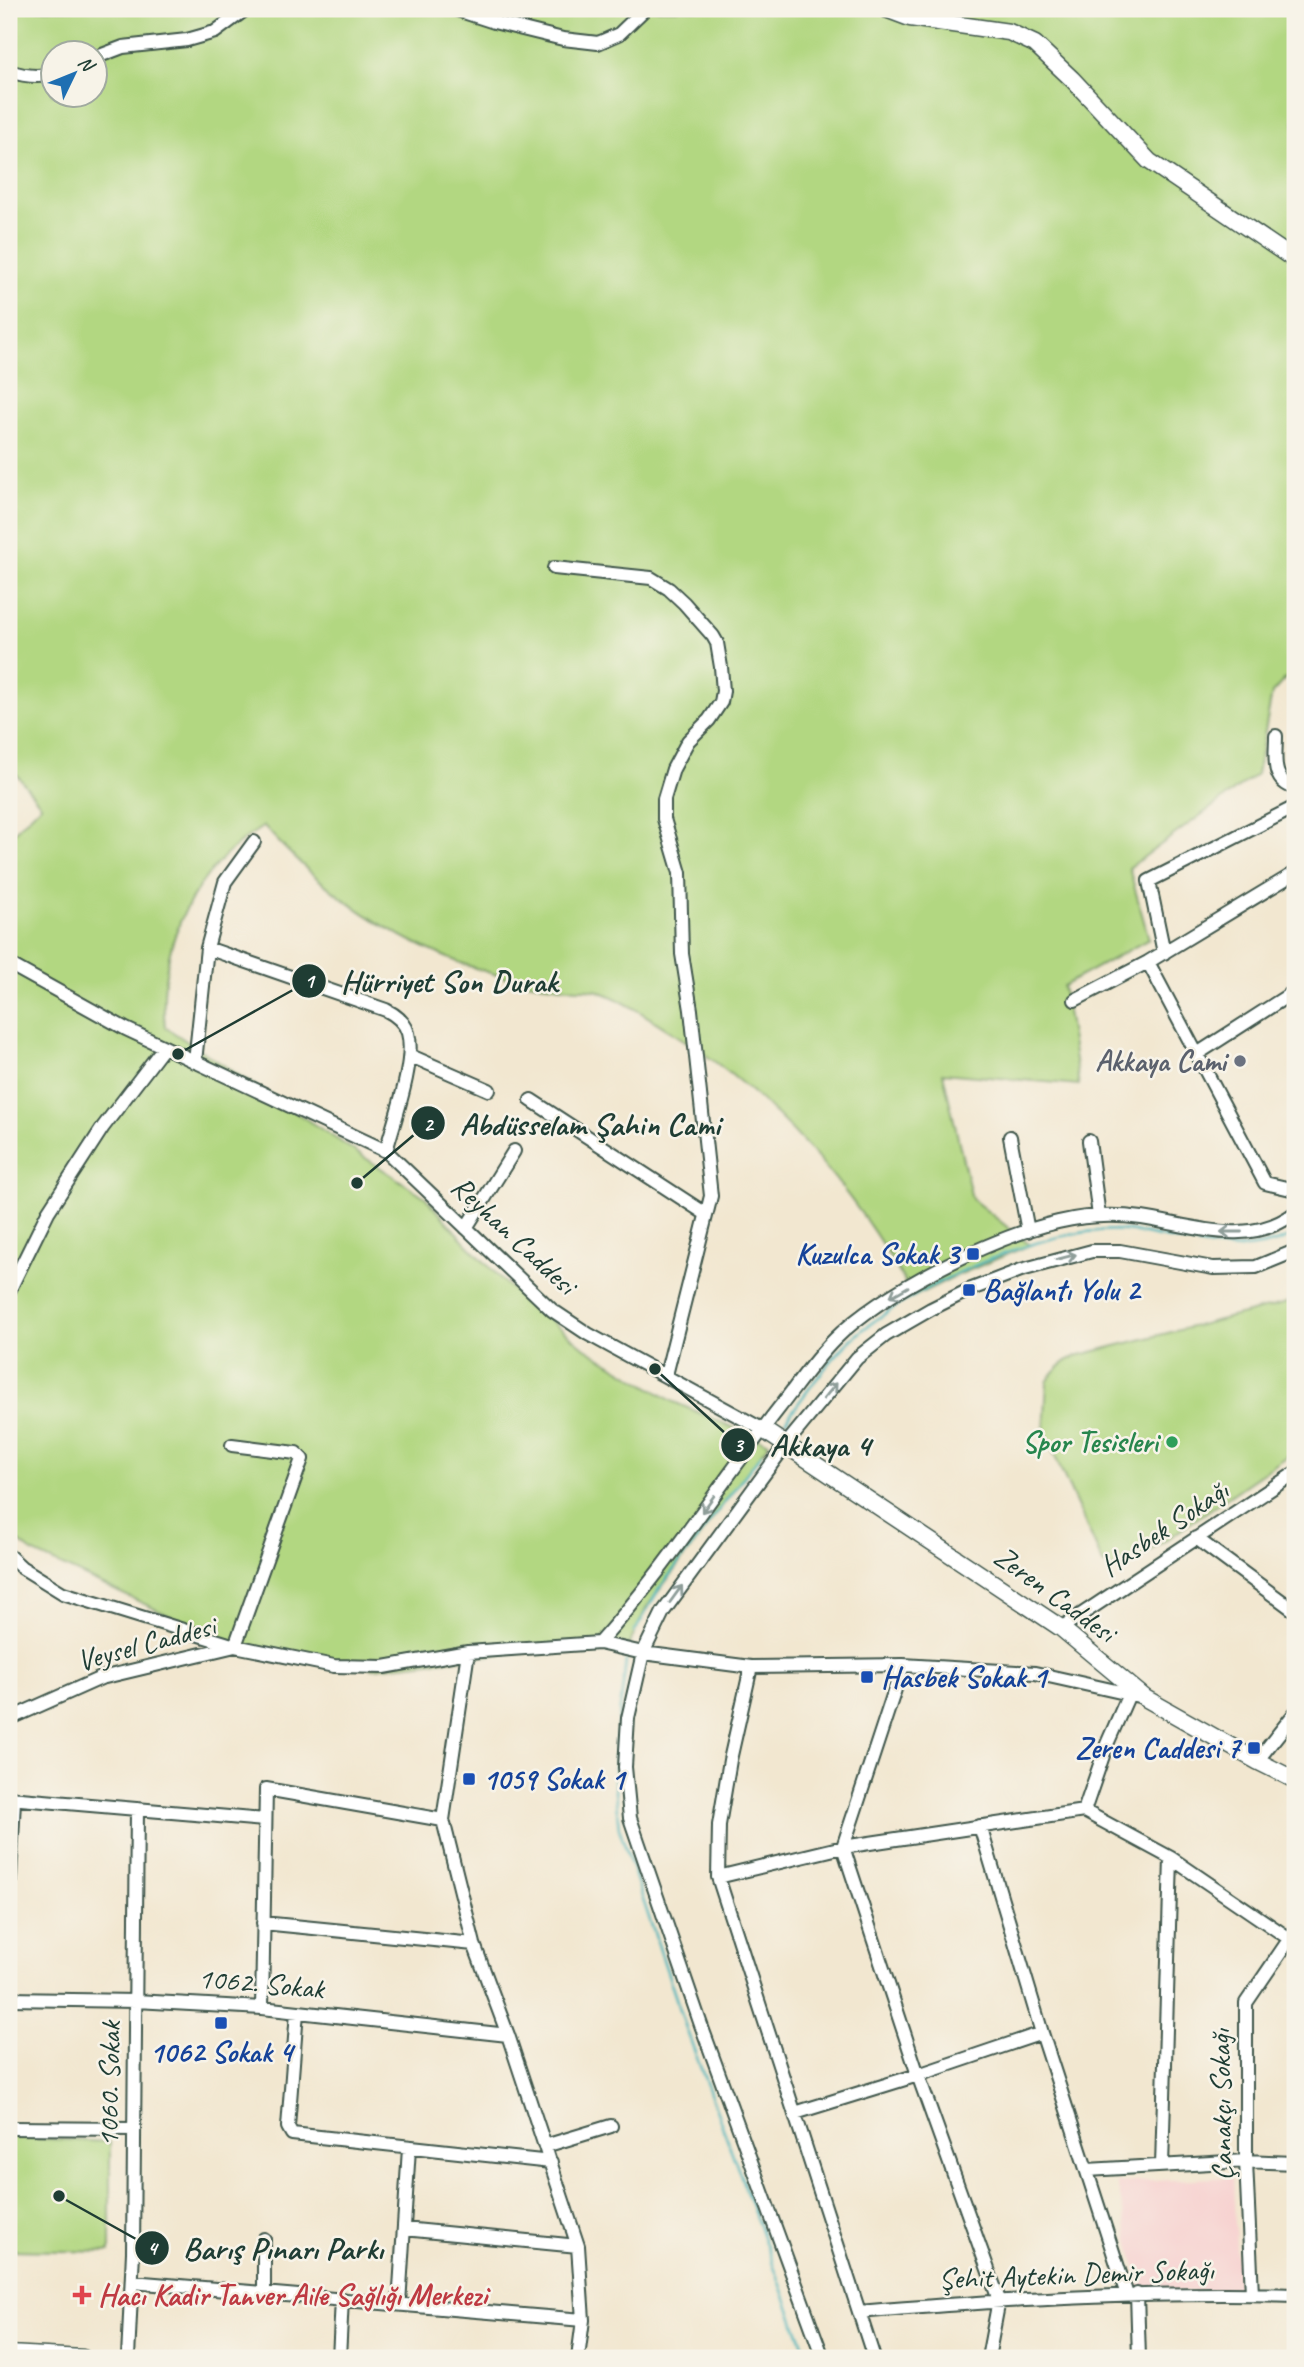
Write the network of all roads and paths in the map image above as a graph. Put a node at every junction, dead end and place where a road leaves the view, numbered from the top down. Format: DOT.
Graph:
graph roads {
  1 [pos="246,9"];
  2 [pos="454,9"];
  3 [pos="645,9"];
  4 [pos="886,9"];
  5 [pos="108,52"];
  6 [pos="9,71"];
  7 [pos="38,77"];
  8 [pos="1295,260"];
  9 [pos="554,568"];
  10 [pos="1276,736"];
  11 [pos="1295,788"];
  12 [pos="1295,807"];
  13 [pos="254,842"];
  14 [pos="1295,873"];
  15 [pos="207,948"];
  16 [pos="1164,953"];
  17 [pos="1148,962"];
  18 [pos="9,964"];
  19 [pos="1295,991"];
  20 [pos="1075,1000"];
  21 [pos="164,1047"];
  22 [pos="1196,1054"];
  23 [pos="411,1056"];
  24 [pos="195,1062"];
  25 [pos="489,1090"];
  26 [pos="531,1100"];
  27 [pos="1010,1137"];
  28 [pos="1089,1141"];
  29 [pos="386,1151"];
  30 [pos="514,1151"];
  31 [pos="1295,1190"];
  32 [pos="1295,1213"];
  33 [pos="706,1214"];
  34 [pos="1099,1216"];
  35 [pos="466,1228"];
  36 [pos="1028,1231"];
  37 [pos="1295,1251"];
  38 [pos="9,1291"];
  39 [pos="666,1375"];
  40 [pos="762,1429"];
  41 [pos="787,1443"];
  42 [pos="232,1445"];
  43 [pos="1295,1472"];
  44 [pos="1196,1538"];
  45 [pos="9,1556"];
  46 [pos="1295,1611"];
  47 [pos="1061,1628"];
  48 [pos="599,1643"];
  49 [pos="235,1646"];
  50 [pos="468,1652"];
  51 [pos="643,1653"];
  52 [pos="903,1665"];
  53 [pos="751,1667"];
  54 [pos="1137,1696"];
  55 [pos="1295,1713"];
  56 [pos="9,1718"];
  57 [pos="1257,1761"];
  58 [pos="1295,1780"];
  59 [pos="12,1799"];
  60 [pos="137,1810"];
  61 [pos="1084,1811"];
  62 [pos="265,1820"];
  63 [pos="443,1820"];
  64 [pos="979,1826"];
  65 [pos="843,1847"];
  66 [pos="1171,1858"];
  67 [pos="719,1877"];
  68 [pos="9,1899"];
  69 [pos="263,1923"];
  70 [pos="1292,1935"];
  71 [pos="474,1944"];
  72 [pos="9,1999"];
  73 [pos="136,2001"];
  74 [pos="262,2008"];
  75 [pos="297,2012"];
  76 [pos="1042,2033"];
  77 [pos="508,2035"];
  78 [pos="918,2075"];
  79 [pos="795,2113"];
  80 [pos="611,2126"];
  81 [pos="9,2128"];
  82 [pos="134,2129"];
  83 [pos="545,2146"];
  84 [pos="409,2148"];
  85 [pos="1247,2161"];
  86 [pos="551,2162"];
  87 [pos="1295,2163"];
  88 [pos="1162,2166"];
  89 [pos="1087,2170"];
  90 [pos="404,2229"];
  91 [pos="264,2239"];
  92 [pos="578,2246"];
  93 [pos="132,2282"];
  94 [pos="264,2293"];
  95 [pos="1252,2294"];
  96 [pos="1133,2295"];
  97 [pos="1295,2295"];
  98 [pos="342,2299"];
  99 [pos="999,2300"];
  100 [pos="399,2304"];
  101 [pos="859,2312"];
  102 [pos="583,2320"];
  103 [pos="9,2354"];
  104 [pos="83,2358"];
  105 [pos="128,2358"];
  106 [pos="339,2358"];
  107 [pos="579,2358"];
  108 [pos="823,2358"];
  109 [pos="874,2358"];
  110 [pos="988,2358"];
  111 [pos="1139,2358"];
  1 -- 5 [label="street"];
  2 -- 3 [label="street"];
  4 -- 8 [label="street"];
  6 -- 7 [label="street"];
  9 -- 33 [label="street"];
  10 -- 11 [label="street"];
  12 -- 16 [label="street"];
  13 -- 15 [label="street"];
  14 -- 16 [label="street"];
  15 -- 23 [label="street"];
  15 -- 24 [label="street"];
  16 -- 17 [label="street"];
  17 -- 20 [label="street"];
  17 -- 22 [label="street"];
  18 -- 21 [label="street, Reyhan Caddesi"];
  19 -- 22 [label="street"];
  21 -- 24 [label="street, Reyhan Caddesi"];
  21 -- 38 [label="street"];
  22 -- 31 [label="street"];
  23 -- 25 [label="street"];
  23 -- 29 [label="street"];
  24 -- 29 [label="street, Reyhan Caddesi"];
  26 -- 33 [label="street"];
  27 -- 36 [label="street"];
  28 -- 34 [label="street"];
  29 -- 35 [label="street, Reyhan Caddesi"];
  30 -- 35 [label="street"];
  32 -- 34 [label="street, one-way"];
  33 -- 39 [label="street"];
  34 -- 36 [label="street"];
  35 -- 39 [label="street, Reyhan Caddesi"];
  36 -- 40 [label="street, one-way"];
  41 -- 37 [label="street, one-way"];
  39 -- 40 [label="street, Reyhan Caddesi"];
  40 -- 41 [label="street, Zeren Caddesi"];
  40 -- 48 [label="street, one-way"];
  41 -- 47 [label="street, Zeren Caddesi"];
  51 -- 41 [label="street, one-way"];
  42 -- 49 [label="street"];
  43 -- 44 [label="street, Hasbek Sokağı"];
  44 -- 46 [label="street"];
  44 -- 47 [label="street, Hasbek Sokağı"];
  45 -- 49 [label="street"];
  47 -- 54 [label="street, Zeren Caddesi"];
  48 -- 50 [label="street, Veysel Caddesi"];
  48 -- 51 [label="street, Veysel Caddesi"];
  49 -- 50 [label="street, Veysel Caddesi"];
  49 -- 56 [label="street, Veysel Caddesi"];
  50 -- 63 [label="street"];
  51 -- 53 [label="street, Veysel Caddesi"];
  51 -- 108 [label="street"];
  52 -- 53 [label="street, Veysel Caddesi"];
  52 -- 54 [label="street, Veysel Caddesi"];
  52 -- 65 [label="street"];
  53 -- 67 [label="street"];
  54 -- 57 [label="street, Zeren Caddesi"];
  54 -- 61 [label="street"];
  55 -- 57 [label="street"];
  57 -- 58 [label="street, Zeren Caddesi"];
  59 -- 60 [label="street"];
  59 -- 68 [label="street"];
  60 -- 62 [label="street"];
  60 -- 73 [label="street, 1060. Sokak"];
  61 -- 64 [label="street"];
  61 -- 66 [label="street"];
  62 -- 63 [label="street"];
  62 -- 69 [label="street"];
  63 -- 71 [label="street"];
  64 -- 65 [label="street"];
  64 -- 76 [label="street"];
  65 -- 67 [label="street"];
  65 -- 78 [label="street"];
  66 -- 70 [label="street"];
  66 -- 88 [label="street"];
  67 -- 79 [label="street"];
  69 -- 71 [label="street"];
  69 -- 74 [label="street"];
  70 -- 85 [label="street, Çanakçı Sokağı"];
  71 -- 77 [label="street"];
  72 -- 73 [label="street, 1062. Sokak"];
  73 -- 74 [label="street, 1062. Sokak"];
  73 -- 82 [label="street, 1060. Sokak"];
  74 -- 75 [label="street, 1062. Sokak"];
  75 -- 77 [label="street, 1062. Sokak"];
  75 -- 84 [label="street"];
  76 -- 78 [label="street"];
  76 -- 89 [label="street"];
  77 -- 83 [label="street"];
  78 -- 79 [label="street"];
  78 -- 99 [label="street"];
  79 -- 101 [label="street"];
  80 -- 83 [label="street"];
  81 -- 82 [label="street"];
  82 -- 93 [label="street, 1060. Sokak"];
  83 -- 86 [label="street"];
  84 -- 86 [label="street"];
  84 -- 90 [label="street"];
  85 -- 87 [label="street"];
  85 -- 88 [label="street"];
  85 -- 95 [label="street, Çanakçı Sokağı"];
  86 -- 92 [label="street"];
  88 -- 89 [label="street"];
  89 -- 96 [label="street"];
  90 -- 92 [label="street"];
  90 -- 100 [label="street"];
  91 -- 94 [label="street"];
  92 -- 102 [label="street"];
  93 -- 94 [label="street"];
  93 -- 105 [label="street, 1060. Sokak"];
  94 -- 98 [label="street"];
  95 -- 96 [label="street, Şehit Aytekin Demir Sokağı"];
  95 -- 97 [label="street, Şehit Aytekin Demir Sokağı"];
  96 -- 99 [label="street, Şehit Aytekin Demir Sokağı"];
  96 -- 111 [label="street"];
  98 -- 100 [label="street"];
  98 -- 106 [label="street"];
  99 -- 101 [label="street, Şehit Aytekin Demir Sokağı"];
  99 -- 110 [label="street"];
  100 -- 102 [label="street"];
  101 -- 109 [label="street"];
  102 -- 107 [label="street"];
  103 -- 104 [label="street"];
}
